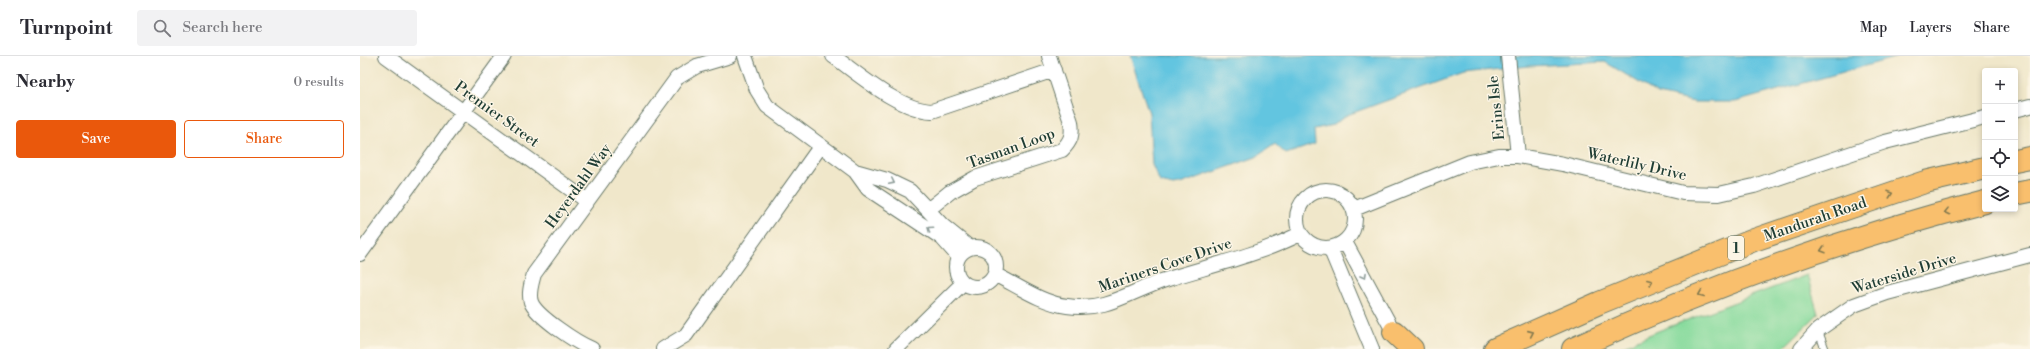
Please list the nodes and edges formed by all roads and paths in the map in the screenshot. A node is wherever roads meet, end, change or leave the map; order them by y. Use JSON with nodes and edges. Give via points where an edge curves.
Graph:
{"nodes":[{"id":1,"x":386,"y":56,"type":"edge"},
{"id":2,"x":504,"y":56,"type":"edge"},
{"id":3,"x":730,"y":56,"type":"edge"},
{"id":4,"x":745,"y":56,"type":"edge"},
{"id":5,"x":832,"y":56,"type":"edge"},
{"id":6,"x":1049,"y":56,"type":"edge"},
{"id":7,"x":1508,"y":61,"type":"edge"},
{"id":8,"x":1054,"y":70,"type":"junction"},
{"id":9,"x":2030,"y":106,"type":"edge"},
{"id":10,"x":2018,"y":109,"type":"edge"},
{"id":11,"x":464,"y":112,"type":"junction"},
{"id":12,"x":1982,"y":118,"type":"edge"},
{"id":13,"x":820,"y":147,"type":"junction"},
{"id":14,"x":1518,"y":156,"type":"junction"},
{"id":15,"x":2030,"y":158,"type":"edge"},
{"id":16,"x":2018,"y":160,"type":"edge"},
{"id":17,"x":1982,"y":169,"type":"edge"},
{"id":18,"x":855,"y":171,"type":"junction"},
{"id":19,"x":2030,"y":190,"type":"edge"},
{"id":20,"x":2018,"y":193,"type":"edge"},
{"id":21,"x":587,"y":201,"type":"junction"},
{"id":22,"x":1982,"y":203,"type":"edge"},
{"id":23,"x":929,"y":209,"type":"junction"},
{"id":24,"x":1354,"y":210,"type":"junction"},
{"id":25,"x":1300,"y":234,"type":"junction"},
{"id":26,"x":1345,"y":242,"type":"junction"},
{"id":27,"x":1330,"y":248,"type":"junction"},
{"id":28,"x":964,"y":251,"type":"junction"},
{"id":29,"x":360,"y":254,"type":"edge"},
{"id":30,"x":2030,"y":255,"type":"edge"},
{"id":31,"x":996,"y":275,"type":"junction"},
{"id":32,"x":963,"y":283,"type":"junction"},
{"id":33,"x":1818,"y":330,"type":"junction"},
{"id":34,"x":1398,"y":340,"type":"edge"},
{"id":35,"x":592,"y":349,"type":"edge"},
{"id":36,"x":663,"y":349,"type":"edge"},
{"id":37,"x":896,"y":349,"type":"edge"},
{"id":38,"x":1372,"y":349,"type":"edge"},
{"id":39,"x":1412,"y":349,"type":"edge"},
{"id":40,"x":1495,"y":349,"type":"edge"},
{"id":41,"x":1573,"y":349,"type":"edge"},
{"id":42,"x":1801,"y":349,"type":"edge"},
{"id":43,"x":1826,"y":349,"type":"edge"}],
"edges":[{"from":1,"to":11,"type":"street","name":"Premier Street"},
{"from":2,"to":11,"type":"street"},
{"from":3,"to":21,"type":"street","name":"Heyerdahl Way","via":[[697,66],[677,78]]},
{"from":4,"to":13,"type":"street","via":[[757,90],[767,106]]},
{"from":5,"to":8,"type":"street","via":[[903,104],[919,111],[932,111]]},
{"from":6,"to":8,"type":"street","name":"Tasman Loop"},
{"from":7,"to":14,"type":"street","name":"Erins Isle"},
{"from":8,"to":23,"type":"street","name":"Tasman Loop","via":[[1072,122],[1073,132],[1070,141],[1062,150],[975,178],[950,192]]},
{"from":9,"to":10,"type":"street"},
{"from":11,"to":21,"type":"street","name":"Premier Street"},
{"from":11,"to":29,"type":"street"},
{"from":12,"to":14,"type":"street","name":"Waterlily Drive","via":[[1886,142],[1754,186],[1719,194],[1683,194],[1564,164]]},
{"from":13,"to":18,"type":"street"},
{"from":13,"to":36,"type":"street","via":[[686,335]]},
{"from":14,"to":24,"type":"street","name":"Waterlily Drive","via":[[1499,156],[1470,162]]},
{"from":15,"to":16,"type":"highway"},
{"from":40,"to":17,"type":"highway","name":"Mandurah Road","number":"1","one_way":true,"via":[[1599,303],[1754,240],[1925,182]]},
{"from":18,"to":23,"type":"street","one_way":true,"via":[[887,180],[910,191]]},
{"from":28,"to":18,"type":"street","one_way":true,"via":[[868,189]]},
{"from":19,"to":20,"type":"highway"},
{"from":21,"to":35,"type":"street","name":"Heyerdahl Way","via":[[534,274],[530,301],[539,314]]},
{"from":22,"to":41,"type":"highway","number":"1","one_way":true,"via":[[1925,217],[1810,254],[1707,292]]},
{"from":23,"to":28,"type":"street"},
{"from":24,"to":25,"type":"street","via":[[1348,199],[1338,192],[1326,189],[1314,192],[1304,199],[1298,210],[1296,222]]},
{"from":24,"to":26,"type":"street","via":[[1355,223],[1351,235]]},
{"from":25,"to":27,"type":"street","via":[[1319,248]]},
{"from":25,"to":31,"type":"street","name":"Mariners Cove Drive","via":[[1274,247],[1155,284],[1114,302],[1093,307],[1066,306],[1039,298]]},
{"from":26,"to":27,"type":"street"},
{"from":26,"to":34,"type":"street","one_way":true},
{"from":27,"to":38,"type":"street"},
{"from":28,"to":31,"type":"street","via":[[982,247],[992,254],[996,263]]},
{"from":28,"to":32,"type":"street","via":[[955,266],[956,274]]},
{"from":30,"to":33,"type":"street","name":"Waterside Drive","via":[[1887,293],[1854,305]]},
{"from":31,"to":32,"type":"street","via":[[982,286],[973,287]]},
{"from":32,"to":37,"type":"street"},
{"from":33,"to":42,"type":"street","name":"Waterside Drive"},
{"from":33,"to":43,"type":"lane"},
{"from":34,"to":39,"type":"highway"}]}
